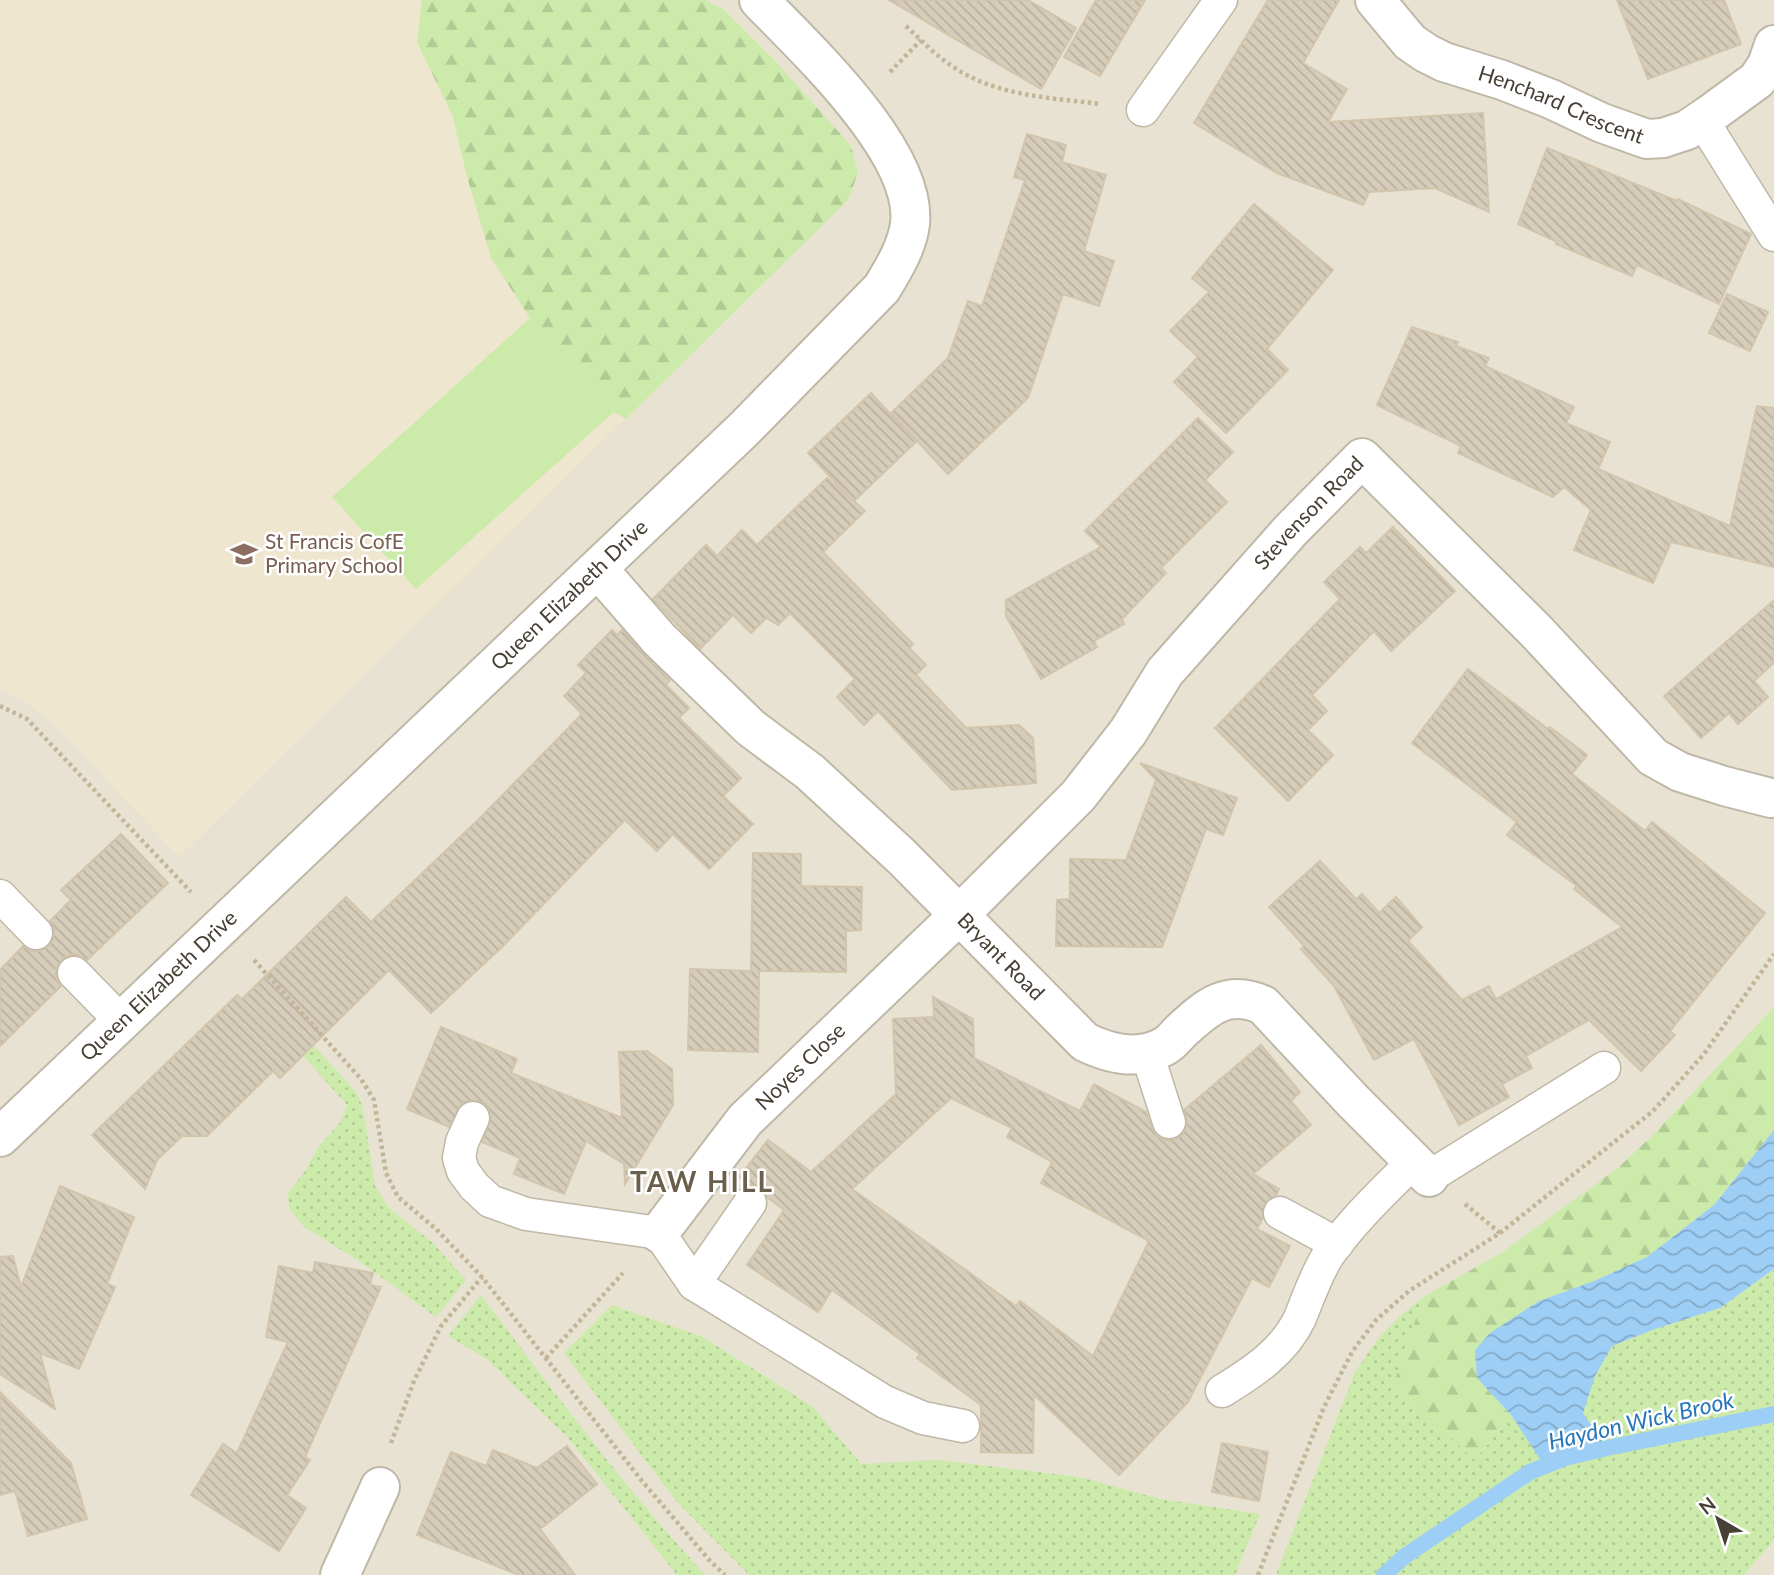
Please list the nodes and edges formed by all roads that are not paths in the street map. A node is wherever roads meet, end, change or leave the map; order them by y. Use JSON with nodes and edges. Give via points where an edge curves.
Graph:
{"nodes":[{"id":1,"x":759,"y":0,"type":"edge"},
{"id":2,"x":1221,"y":0,"type":"edge"},
{"id":3,"x":1376,"y":0,"type":"edge"},
{"id":4,"x":1774,"y":45,"type":"edge"},
{"id":5,"x":1143,"y":110,"type":"road end"},
{"id":6,"x":1702,"y":120,"type":"junction"},
{"id":7,"x":1774,"y":235,"type":"edge"},
{"id":8,"x":598,"y":569,"type":"junction"},
{"id":9,"x":1773,"y":796,"type":"edge"},
{"id":10,"x":0,"y":896,"type":"edge"},
{"id":11,"x":959,"y":915,"type":"junction"},
{"id":12,"x":36,"y":933,"type":"dead end"},
{"id":13,"x":74,"y":973,"type":"dead end"},
{"id":14,"x":121,"y":1021,"type":"junction"},
{"id":15,"x":1147,"y":1053,"type":"junction"},
{"id":16,"x":1604,"y":1068,"type":"dead end"},
{"id":17,"x":473,"y":1118,"type":"dead end"},
{"id":18,"x":1169,"y":1122,"type":"dead end"},
{"id":19,"x":0,"y":1137,"type":"edge"},
{"id":20,"x":1421,"y":1170,"type":"junction"},
{"id":21,"x":750,"y":1203,"type":"dead end"},
{"id":22,"x":1280,"y":1213,"type":"dead end"},
{"id":23,"x":659,"y":1233,"type":"junction"},
{"id":24,"x":1337,"y":1244,"type":"junction"},
{"id":25,"x":694,"y":1284,"type":"junction"},
{"id":26,"x":1222,"y":1391,"type":"dead end"},
{"id":27,"x":962,"y":1426,"type":"dead end"},
{"id":28,"x":380,"y":1487,"type":"road end"},
{"id":29,"x":340,"y":1575,"type":"edge"}],
"edges":[{"from":1,"to":8,"type":"street","name":"Queen Elizabeth Drive","via":[[878,134],[904,183],[909,225],[899,260],[882,288]]},
{"from":2,"to":5,"type":"lane"},
{"from":3,"to":6,"type":"street","name":"Henchard Crescent","via":[[1410,42],[1426,53],[1539,94],[1602,123],[1647,139],[1687,130]]},
{"from":4,"to":6,"type":"street","name":"Henchard Crescent","via":[[1757,80]]},
{"from":6,"to":7,"type":"lane"},
{"from":8,"to":11,"type":"street","name":"Bryant Road","via":[[659,639],[751,728],[810,772]]},
{"from":8,"to":14,"type":"street","name":"Queen Elizabeth Drive"},
{"from":9,"to":11,"type":"street","name":"Stevenson Road","via":[[1680,772],[1653,757],[1536,631],[1362,457],[1165,672],[1128,732],[1078,796]]},
{"from":10,"to":12,"type":"lane"},
{"from":11,"to":15,"type":"street","name":"Bryant Road","via":[[1085,1042],[1106,1052]]},
{"from":11,"to":23,"type":"street","name":"Noyes Close","via":[[745,1120]]},
{"from":13,"to":14,"type":"lane"},
{"from":14,"to":19,"type":"street","name":"Queen Elizabeth Drive"},
{"from":15,"to":18,"type":"lane"},
{"from":15,"to":20,"type":"street","name":"Bryant Road","via":[[1166,1046],[1208,1008],[1237,997],[1250,999],[1263,1005]]},
{"from":16,"to":20,"type":"lane"},
{"from":17,"to":23,"type":"lane","via":[[459,1158],[463,1171],[490,1201],[526,1214]]},
{"from":20,"to":24,"type":"lane","via":[[1361,1214]]},
{"from":21,"to":25,"type":"lane"},
{"from":22,"to":24,"type":"lane"},
{"from":23,"to":25,"type":"lane"},
{"from":24,"to":26,"type":"lane","via":[[1285,1341],[1261,1367]]},
{"from":25,"to":27,"type":"lane","via":[[885,1402],[923,1418]]},
{"from":28,"to":29,"type":"street"}]}
